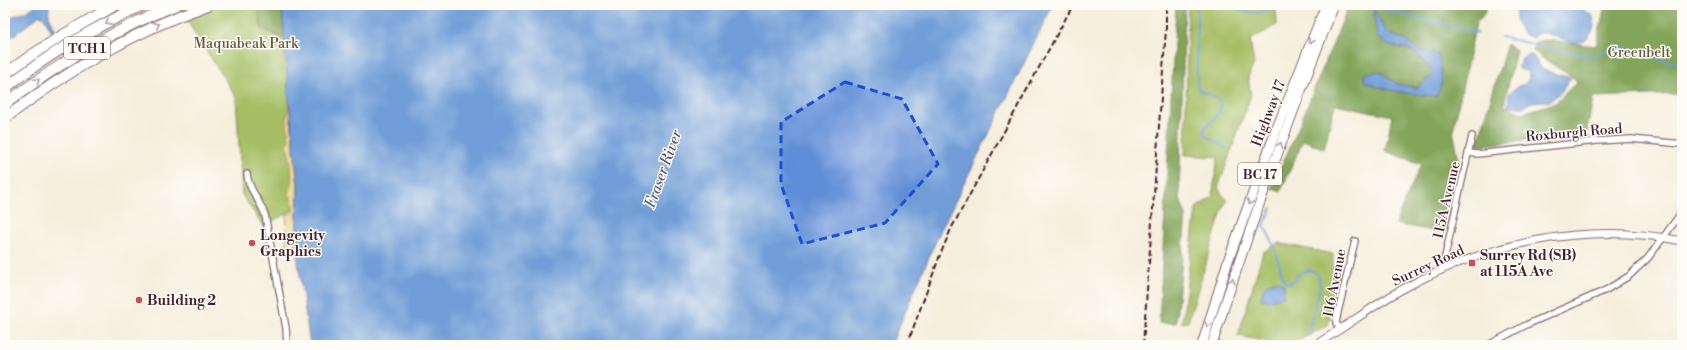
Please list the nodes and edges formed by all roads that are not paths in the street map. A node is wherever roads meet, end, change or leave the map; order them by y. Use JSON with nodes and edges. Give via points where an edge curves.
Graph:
{"nodes":[{"id":1,"x":116,"y":5,"type":"edge"},
{"id":2,"x":143,"y":5,"type":"edge"},
{"id":3,"x":176,"y":5,"type":"edge"},
{"id":4,"x":208,"y":5,"type":"edge"},
{"id":5,"x":1326,"y":5,"type":"edge"},
{"id":6,"x":1334,"y":5,"type":"edge"},
{"id":7,"x":5,"y":74,"type":"edge"},
{"id":8,"x":5,"y":88,"type":"edge"},
{"id":9,"x":5,"y":104,"type":"edge"},
{"id":10,"x":5,"y":118,"type":"edge"},
{"id":11,"x":1472,"y":136,"type":"dead end"},
{"id":12,"x":1682,"y":144,"type":"edge"},
{"id":13,"x":1469,"y":153,"type":"junction"},
{"id":14,"x":246,"y":174,"type":"dead end"},
{"id":15,"x":1682,"y":212,"type":"edge"},
{"id":16,"x":1664,"y":238,"type":"junction"},
{"id":17,"x":1355,"y":241,"type":"dead end"},
{"id":18,"x":1682,"y":241,"type":"edge"},
{"id":19,"x":1442,"y":270,"type":"junction"},
{"id":20,"x":1340,"y":329,"type":"junction"},
{"id":21,"x":287,"y":345,"type":"edge"},
{"id":22,"x":1202,"y":345,"type":"edge"},
{"id":23,"x":1212,"y":345,"type":"edge"},
{"id":24,"x":1315,"y":345,"type":"edge"},
{"id":25,"x":1488,"y":345,"type":"edge"}],
"edges":[{"from":1,"to":7,"type":"highway","via":[[79,25]]},
{"from":2,"to":8,"type":"highway","number":"TCH 1","one_way":true,"via":[[85,34]]},
{"from":9,"to":3,"type":"highway","number":"TCH 1","one_way":true,"via":[[91,46]]},
{"from":10,"to":4,"type":"highway","one_way":true,"via":[[54,82],[97,55],[164,22]]},
{"from":5,"to":22,"type":"highway","name":"Highway 17","number":"BC 17","one_way":true,"via":[[1228,261]]},
{"from":23,"to":6,"type":"highway","name":"Highway 17","number":"BC 17","one_way":true,"via":[[1282,138]]},
{"from":11,"to":13,"type":"street","name":"115A Avenue"},
{"from":12,"to":13,"type":"street","name":"Roxburgh Road","via":[[1631,139]]},
{"from":13,"to":19,"type":"street","name":"115A Avenue"},
{"from":14,"to":21,"type":"street","via":[[265,215]]},
{"from":15,"to":16,"type":"street"},
{"from":16,"to":18,"type":"street","name":"Surrey Road"},
{"from":16,"to":19,"type":"street","name":"Surrey Road","via":[[1600,233],[1557,237],[1493,251]]},
{"from":16,"to":25,"type":"street","via":[[1634,271],[1606,290]]},
{"from":17,"to":20,"type":"street","name":"116 Avenue","via":[[1336,323]]},
{"from":19,"to":20,"type":"street","name":"Surrey Road","via":[[1394,294]]},
{"from":20,"to":24,"type":"street","name":"Surrey Road"}]}
